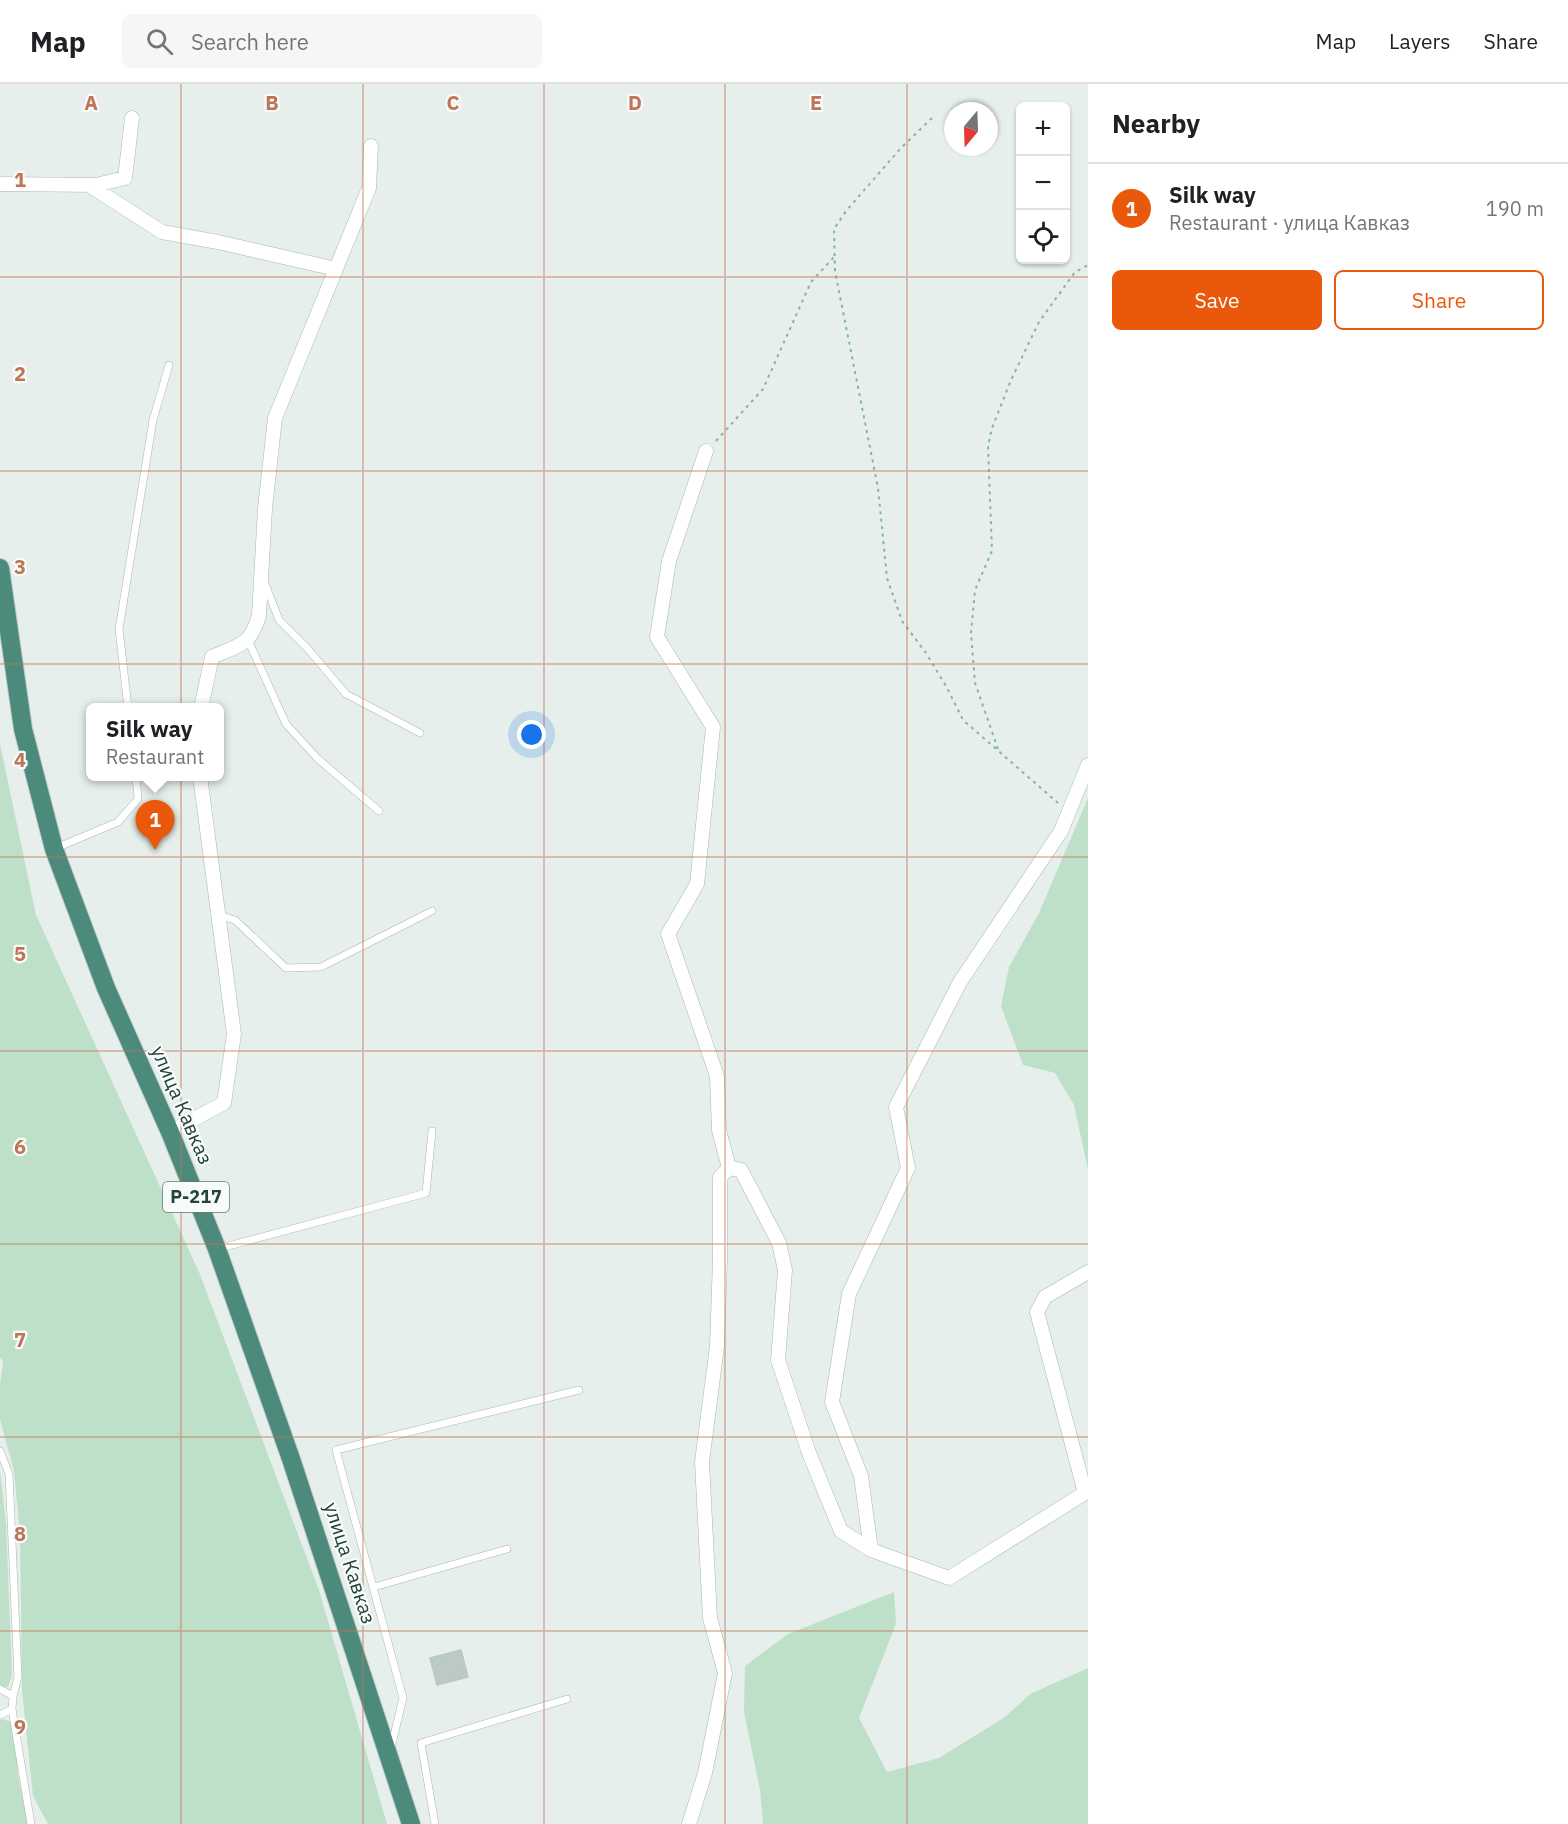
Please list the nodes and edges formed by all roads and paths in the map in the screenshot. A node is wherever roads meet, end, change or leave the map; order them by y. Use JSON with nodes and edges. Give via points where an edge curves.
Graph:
{"nodes":[{"id":1,"x":132,"y":118,"type":"dead end"},
{"id":2,"x":932,"y":118,"type":"dead end"},
{"id":3,"x":371,"y":146,"type":"dead end"},
{"id":4,"x":0,"y":184,"type":"edge"},
{"id":5,"x":89,"y":185,"type":"junction"},
{"id":6,"x":835,"y":256,"type":"junction"},
{"id":7,"x":1088,"y":265,"type":"edge"},
{"id":8,"x":336,"y":269,"type":"junction"},
{"id":9,"x":169,"y":365,"type":"dead end"},
{"id":10,"x":706,"y":451,"type":"joint"},
{"id":11,"x":0,"y":568,"type":"edge"},
{"id":12,"x":261,"y":574,"type":"junction"},
{"id":13,"x":249,"y":640,"type":"junction"},
{"id":14,"x":127,"y":703,"type":"edge"},
{"id":15,"x":202,"y":703,"type":"edge"},
{"id":16,"x":420,"y":733,"type":"dead end"},
{"id":17,"x":999,"y":752,"type":"junction"},
{"id":18,"x":1088,"y":765,"type":"edge"},
{"id":19,"x":136,"y":781,"type":"edge"},
{"id":20,"x":201,"y":781,"type":"edge"},
{"id":21,"x":379,"y":811,"type":"dead end"},
{"id":22,"x":1069,"y":812,"type":"junction"},
{"id":23,"x":54,"y":849,"type":"junction"},
{"id":24,"x":432,"y":911,"type":"dead end"},
{"id":25,"x":218,"y":915,"type":"junction"},
{"id":26,"x":432,"y":1131,"type":"dead end"},
{"id":27,"x":170,"y":1132,"type":"junction"},
{"id":28,"x":729,"y":1168,"type":"junction"},
{"id":29,"x":217,"y":1250,"type":"junction"},
{"id":30,"x":1088,"y":1272,"type":"edge"},
{"id":31,"x":579,"y":1390,"type":"dead end"},
{"id":32,"x":0,"y":1451,"type":"edge"},
{"id":33,"x":1086,"y":1492,"type":"edge"},
{"id":34,"x":507,"y":1549,"type":"dead end"},
{"id":35,"x":871,"y":1550,"type":"junction"},
{"id":36,"x":374,"y":1587,"type":"junction"},
{"id":37,"x":0,"y":1689,"type":"edge"},
{"id":38,"x":13,"y":1696,"type":"junction"},
{"id":39,"x":567,"y":1699,"type":"dead end"},
{"id":40,"x":12,"y":1709,"type":"junction"},
{"id":41,"x":0,"y":1715,"type":"edge"},
{"id":42,"x":389,"y":1753,"type":"junction"},
{"id":43,"x":32,"y":1824,"type":"edge"},
{"id":44,"x":411,"y":1824,"type":"edge"},
{"id":45,"x":435,"y":1824,"type":"edge"},
{"id":46,"x":689,"y":1824,"type":"edge"}],
"edges":[{"from":1,"to":5,"type":"street","via":[[125,178]]},
{"from":2,"to":6,"type":"path","via":[[840,220],[834,229]]},
{"from":3,"to":8,"type":"street","via":[[369,188]]},
{"from":4,"to":5,"type":"street"},
{"from":5,"to":8,"type":"street","via":[[162,232]]},
{"from":6,"to":10,"type":"path","via":[[811,282],[763,389]]},
{"from":6,"to":17,"type":"path","via":[[878,488],[887,578],[902,621],[931,661],[963,720]]},
{"from":7,"to":17,"type":"path","via":[[1075,272],[1039,322],[1011,380],[988,446],[992,551],[975,590],[971,633],[975,683]]},
{"from":8,"to":12,"type":"street","via":[[275,418]]},
{"from":9,"to":14,"type":"lane","via":[[153,420],[119,629]]},
{"from":10,"to":28,"type":"street","via":[[669,561],[657,637],[713,727],[697,884],[668,934],[717,1076],[719,1130]]},
{"from":11,"to":23,"type":"highway","name":"улица Кавказ","number":"Р-217","via":[[23,729]]},
{"from":12,"to":13,"type":"street","via":[[260,616]]},
{"from":12,"to":16,"type":"lane","via":[[279,620],[346,694]]},
{"from":13,"to":15,"type":"street","via":[[212,657]]},
{"from":13,"to":21,"type":"lane","via":[[286,724],[318,759]]},
{"from":17,"to":22,"type":"path"},
{"from":18,"to":22,"type":"street"},
{"from":19,"to":23,"type":"lane","via":[[138,799],[117,822]]},
{"from":20,"to":25,"type":"street"},
{"from":22,"to":35,"type":"street","via":[[1061,831],[960,982],[896,1107],[908,1168],[849,1294],[832,1401],[861,1476]]},
{"from":23,"to":27,"type":"highway","name":"улица Кавказ","number":"Р-217","via":[[105,988]]},
{"from":24,"to":25,"type":"lane","via":[[321,967],[286,968],[235,920]]},
{"from":25,"to":27,"type":"street","via":[[234,1034],[224,1103]]},
{"from":26,"to":29,"type":"lane","via":[[426,1193]]},
{"from":27,"to":29,"type":"highway","name":"улица Кавказ","number":"Р-217"},
{"from":28,"to":35,"type":"street","via":[[741,1170],[779,1243],[784,1270],[778,1360],[809,1453],[841,1531]]},
{"from":28,"to":46,"type":"street","via":[[720,1177],[717,1346],[702,1462],[710,1618],[725,1673],[705,1773]]},
{"from":29,"to":42,"type":"highway","name":"улица Кавказ","number":"Р-217"},
{"from":30,"to":33,"type":"street","via":[[1044,1297],[1037,1312]]},
{"from":31,"to":36,"type":"lane","via":[[336,1450]]},
{"from":32,"to":38,"type":"lane","via":[[9,1474],[18,1677]]},
{"from":33,"to":35,"type":"street","via":[[949,1578]]},
{"from":34,"to":36,"type":"lane"},
{"from":36,"to":42,"type":"lane","via":[[403,1698]]},
{"from":37,"to":38,"type":"lane"},
{"from":38,"to":40,"type":"lane"},
{"from":39,"to":45,"type":"lane","via":[[422,1743]]},
{"from":40,"to":41,"type":"lane"},
{"from":40,"to":43,"type":"lane"},
{"from":42,"to":44,"type":"highway","name":"улица Кавказ","number":"Р-217"}]}
